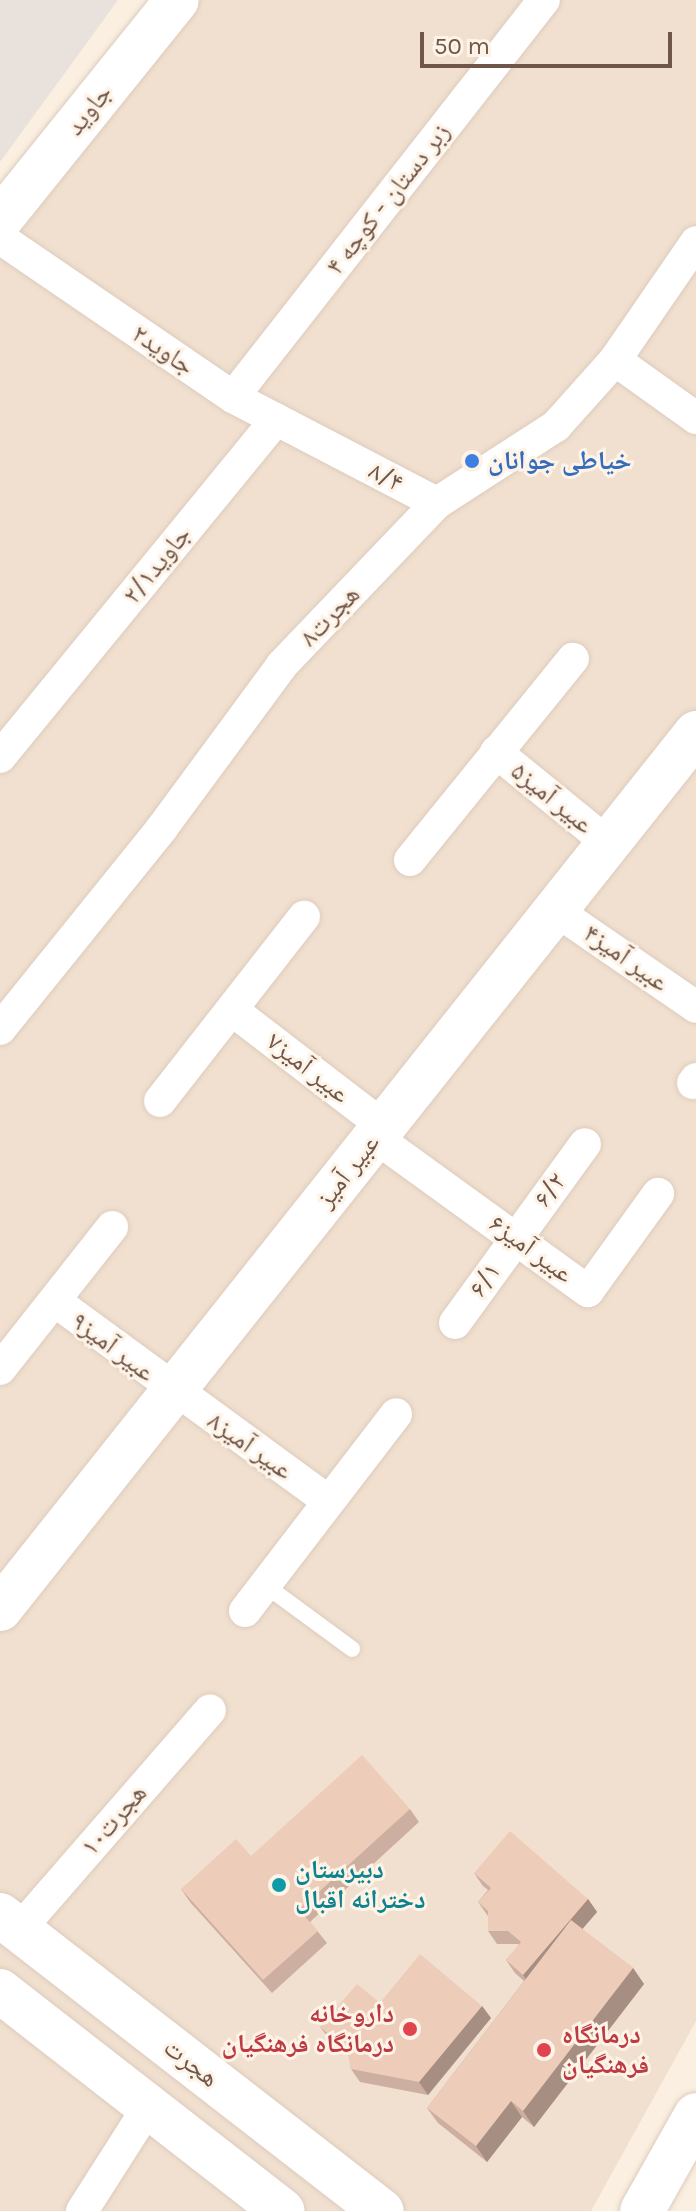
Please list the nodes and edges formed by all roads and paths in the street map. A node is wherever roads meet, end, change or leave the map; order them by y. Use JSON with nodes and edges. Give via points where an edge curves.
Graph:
{"nodes":[{"id":1,"x":177,"y":0,"type":"edge"},
{"id":2,"x":544,"y":0,"type":"edge"},
{"id":3,"x":0,"y":220,"type":"edge"},
{"id":4,"x":0,"y":238,"type":"edge"},
{"id":5,"x":696,"y":242,"type":"edge"},
{"id":6,"x":615,"y":360,"type":"junction"},
{"id":7,"x":233,"y":397,"type":"junction"},
{"id":8,"x":696,"y":418,"type":"edge"},
{"id":9,"x":276,"y":420,"type":"junction"},
{"id":10,"x":334,"y":450,"type":"joint"},
{"id":11,"x":437,"y":503,"type":"junction"},
{"id":12,"x":573,"y":659,"type":"dead end"},
{"id":13,"x":696,"y":733,"type":"edge"},
{"id":14,"x":496,"y":752,"type":"junction"},
{"id":15,"x":0,"y":757,"type":"edge"},
{"id":16,"x":608,"y":843,"type":"junction"},
{"id":17,"x":410,"y":860,"type":"dead end"},
{"id":18,"x":555,"y":910,"type":"junction"},
{"id":19,"x":304,"y":917,"type":"dead end"},
{"id":20,"x":696,"y":1007,"type":"edge"},
{"id":21,"x":232,"y":1010,"type":"junction"},
{"id":22,"x":0,"y":1029,"type":"edge"},
{"id":23,"x":160,"y":1101,"type":"dead end"},
{"id":24,"x":379,"y":1132,"type":"junction"},
{"id":25,"x":585,"y":1144,"type":"dead end"},
{"id":26,"x":658,"y":1194,"type":"dead end"},
{"id":27,"x":112,"y":1227,"type":"dead end"},
{"id":28,"x":516,"y":1236,"type":"junction"},
{"id":29,"x":55,"y":1301,"type":"junction"},
{"id":30,"x":455,"y":1323,"type":"dead end"},
{"id":31,"x":0,"y":1369,"type":"edge"},
{"id":32,"x":172,"y":1392,"type":"junction"},
{"id":33,"x":396,"y":1414,"type":"dead end"},
{"id":34,"x":328,"y":1501,"type":"junction"},
{"id":35,"x":265,"y":1585,"type":"junction"},
{"id":36,"x":0,"y":1609,"type":"edge"},
{"id":37,"x":245,"y":1611,"type":"dead end"},
{"id":38,"x":352,"y":1649,"type":"dead end"},
{"id":39,"x":210,"y":1710,"type":"dead end"},
{"id":40,"x":10,"y":1923,"type":"edge"},
{"id":41,"x":0,"y":1991,"type":"edge"},
{"id":42,"x":149,"y":2106,"type":"junction"},
{"id":43,"x":696,"y":2115,"type":"edge"},
{"id":44,"x":82,"y":2211,"type":"edge"},
{"id":45,"x":283,"y":2211,"type":"edge"},
{"id":46,"x":382,"y":2211,"type":"edge"},
{"id":47,"x":642,"y":2211,"type":"edge"}],
"edges":[{"from":1,"to":3,"type":"street","name":"جاوید"},
{"from":2,"to":7,"type":"street","name":"زبر دستان - کوچه ۴"},
{"from":4,"to":7,"type":"street","name":"۲جاوید"},
{"from":5,"to":6,"type":"street","name":"هجرت۸"},
{"from":6,"to":8,"type":"street"},
{"from":6,"to":11,"type":"street","name":"هجرت۸","via":[[556,426]]},
{"from":7,"to":9,"type":"street","name":"۲جاوید"},
{"from":9,"to":10,"type":"street","name":"۲جاوید"},
{"from":9,"to":15,"type":"street","name":"۲/۱جاوید"},
{"from":10,"to":11,"type":"street","name":"۸/۴"},
{"from":11,"to":22,"type":"street","name":"هجرت۸","via":[[282,665],[162,828]]},
{"from":12,"to":14,"type":"street"},
{"from":13,"to":16,"type":"street","name":"عبیر آمیز"},
{"from":14,"to":16,"type":"street","name":"۵عبیر آمیز"},
{"from":14,"to":17,"type":"street"},
{"from":16,"to":18,"type":"street","name":"عبیر آمیز"},
{"from":18,"to":20,"type":"street","name":"۴عبیر آمیز"},
{"from":18,"to":24,"type":"street","name":"عبیر آمیز"},
{"from":19,"to":21,"type":"street"},
{"from":21,"to":23,"type":"street"},
{"from":21,"to":24,"type":"street","name":"۷عبیر آمیز"},
{"from":24,"to":28,"type":"street","name":"۶عبیر آمیز"},
{"from":24,"to":32,"type":"street","name":"عبیر آمیز"},
{"from":25,"to":28,"type":"street","name":"۶/۲"},
{"from":26,"to":28,"type":"street","name":"۶عبیر آمیز","via":[[588,1291]]},
{"from":27,"to":29,"type":"street"},
{"from":28,"to":30,"type":"street","name":"۶/۱"},
{"from":29,"to":31,"type":"street"},
{"from":29,"to":32,"type":"street","name":"عبیر آمیز۹"},
{"from":32,"to":34,"type":"street","name":"۸عبیر آمیز"},
{"from":32,"to":36,"type":"street","name":"عبیر آمیز"},
{"from":33,"to":34,"type":"street"},
{"from":34,"to":35,"type":"street"},
{"from":35,"to":37,"type":"street"},
{"from":35,"to":38,"type":"lane"},
{"from":39,"to":40,"type":"street","name":"هجرت۱۰"},
{"from":40,"to":46,"type":"street","name":"هجرت"},
{"from":41,"to":42,"type":"street"},
{"from":42,"to":44,"type":"street"},
{"from":42,"to":45,"type":"street"},
{"from":43,"to":47,"type":"street"}]}
